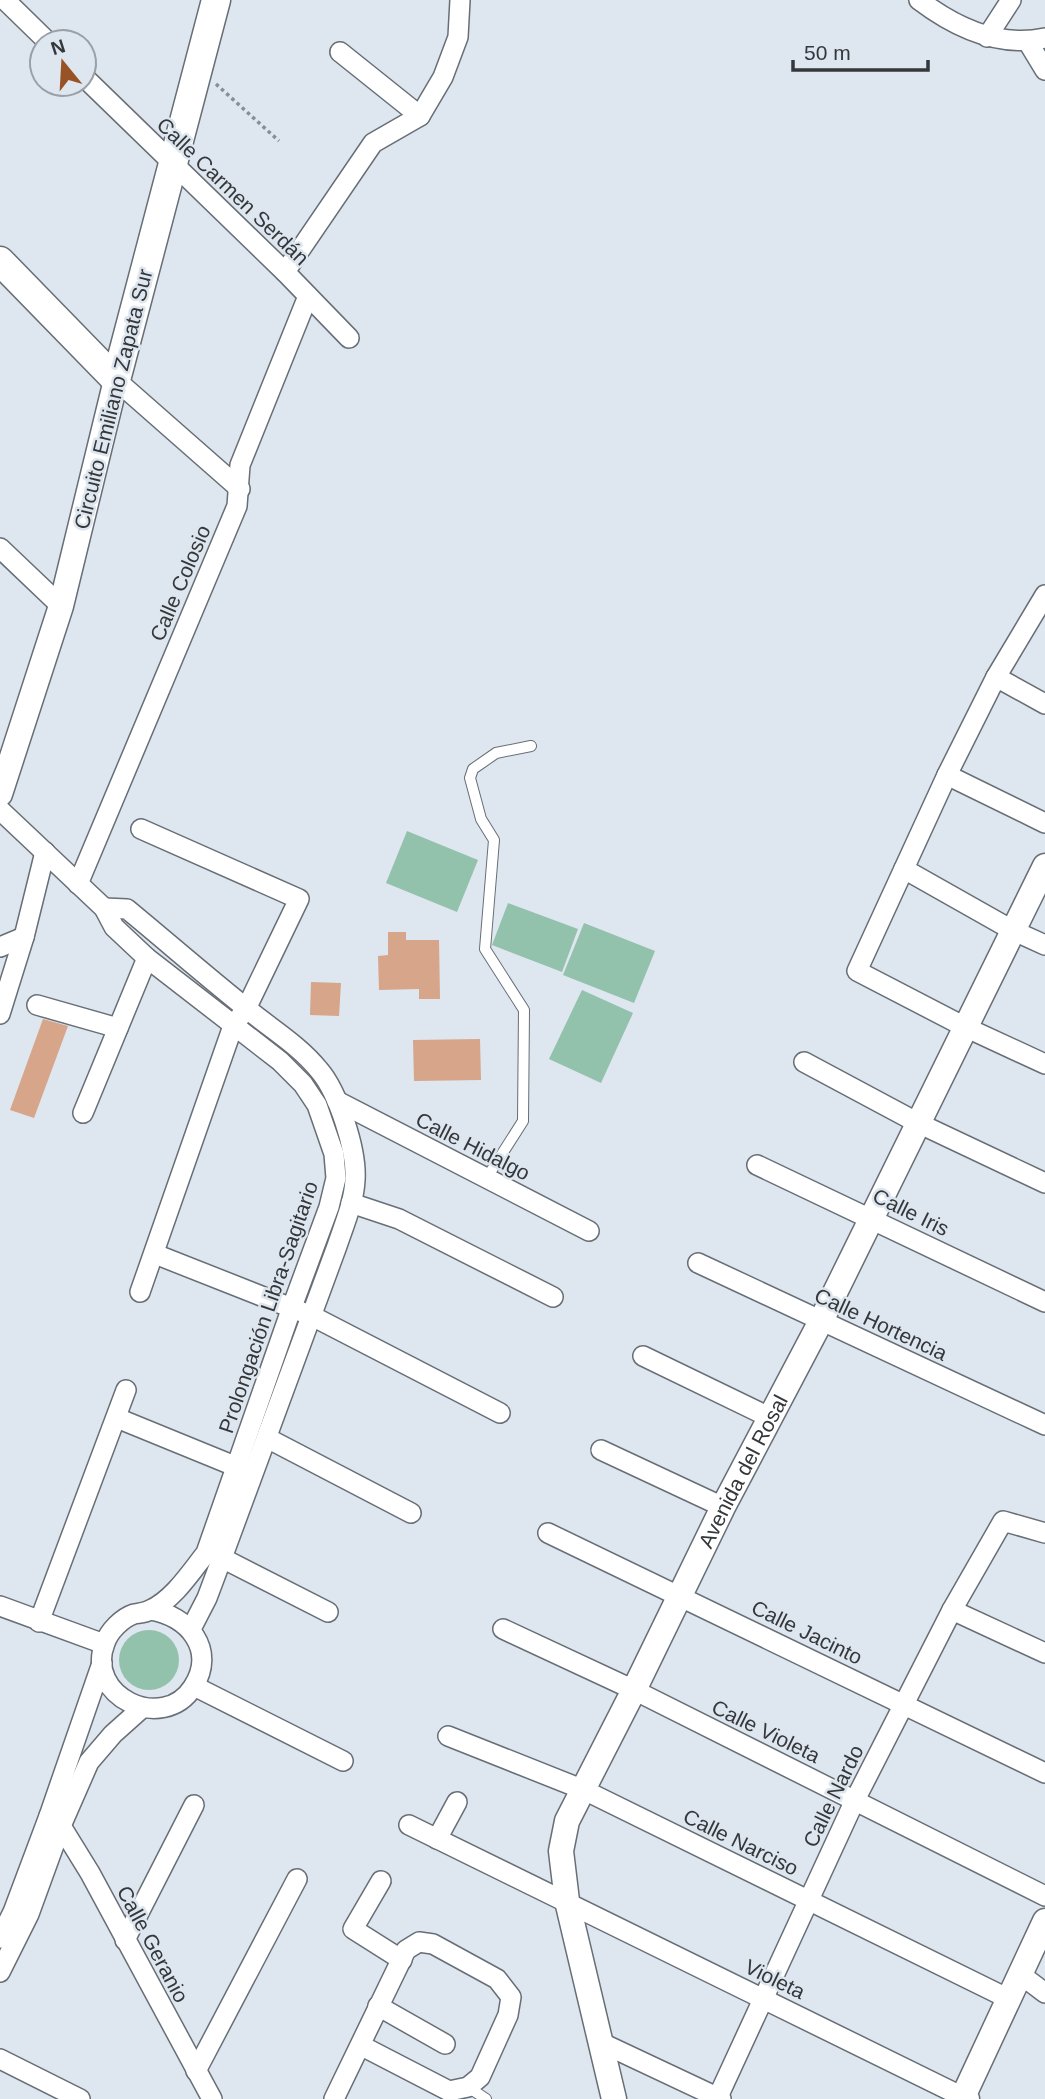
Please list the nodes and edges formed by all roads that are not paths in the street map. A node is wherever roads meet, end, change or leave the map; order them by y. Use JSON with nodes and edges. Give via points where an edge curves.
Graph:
{"nodes":[{"id":1,"x":5,"y":0,"type":"edge"},
{"id":2,"x":216,"y":0,"type":"edge"},
{"id":3,"x":460,"y":0,"type":"edge"},
{"id":4,"x":919,"y":0,"type":"edge"},
{"id":5,"x":1011,"y":0,"type":"edge"},
{"id":6,"x":34,"y":28,"type":"edge"},
{"id":7,"x":987,"y":37,"type":"junction"},
{"id":8,"x":1037,"y":40,"type":"edge"},
{"id":9,"x":340,"y":52,"type":"dead end"},
{"id":10,"x":1045,"y":70,"type":"edge"},
{"id":11,"x":98,"y":91,"type":"edge"},
{"id":12,"x":420,"y":116,"type":"junction"},
{"id":13,"x":174,"y":165,"type":"junction"},
{"id":14,"x":4,"y":271,"type":"edge"},
{"id":15,"x":285,"y":272,"type":"junction"},
{"id":16,"x":308,"y":296,"type":"junction"},
{"id":17,"x":349,"y":338,"type":"dead end"},
{"id":18,"x":116,"y":380,"type":"junction"},
{"id":19,"x":240,"y":489,"type":"junction"},
{"id":20,"x":0,"y":548,"type":"edge"},
{"id":21,"x":1045,"y":595,"type":"edge"},
{"id":22,"x":61,"y":606,"type":"junction"},
{"id":23,"x":996,"y":677,"type":"junction"},
{"id":24,"x":1045,"y":704,"type":"edge"},
{"id":25,"x":531,"y":746,"type":"dead end"},
{"id":26,"x":947,"y":775,"type":"junction"},
{"id":27,"x":0,"y":794,"type":"edge"},
{"id":28,"x":0,"y":810,"type":"edge"},
{"id":29,"x":1045,"y":823,"type":"edge"},
{"id":30,"x":141,"y":828,"type":"dead end"},
{"id":31,"x":45,"y":852,"type":"junction"},
{"id":32,"x":1045,"y":866,"type":"edge"},
{"id":33,"x":904,"y":869,"type":"junction"},
{"id":34,"x":78,"y":884,"type":"junction"},
{"id":35,"x":104,"y":908,"type":"junction"},
{"id":36,"x":1012,"y":930,"type":"junction"},
{"id":37,"x":24,"y":937,"type":"junction"},
{"id":38,"x":1045,"y":945,"type":"edge"},
{"id":39,"x":0,"y":947,"type":"edge"},
{"id":40,"x":147,"y":958,"type":"junction"},
{"id":41,"x":37,"y":1005,"type":"dead end"},
{"id":42,"x":246,"y":1009,"type":"junction"},
{"id":43,"x":0,"y":1014,"type":"edge"},
{"id":44,"x":233,"y":1026,"type":"junction"},
{"id":45,"x":965,"y":1027,"type":"junction"},
{"id":46,"x":118,"y":1028,"type":"junction"},
{"id":47,"x":804,"y":1062,"type":"dead end"},
{"id":48,"x":1045,"y":1064,"type":"edge"},
{"id":49,"x":337,"y":1101,"type":"junction"},
{"id":50,"x":83,"y":1113,"type":"dead end"},
{"id":51,"x":918,"y":1123,"type":"junction"},
{"id":52,"x":757,"y":1165,"type":"dead end"},
{"id":53,"x":486,"y":1179,"type":"junction"},
{"id":54,"x":1045,"y":1184,"type":"edge"},
{"id":55,"x":351,"y":1203,"type":"junction"},
{"id":56,"x":872,"y":1219,"type":"junction"},
{"id":57,"x":589,"y":1231,"type":"dead end"},
{"id":58,"x":155,"y":1254,"type":"junction"},
{"id":59,"x":698,"y":1263,"type":"dead end"},
{"id":60,"x":140,"y":1292,"type":"dead end"},
{"id":61,"x":553,"y":1297,"type":"dead end"},
{"id":62,"x":1045,"y":1302,"type":"edge"},
{"id":63,"x":292,"y":1307,"type":"junction"},
{"id":64,"x":312,"y":1316,"type":"junction"},
{"id":65,"x":821,"y":1321,"type":"junction"},
{"id":66,"x":643,"y":1356,"type":"dead end"},
{"id":67,"x":126,"y":1390,"type":"dead end"},
{"id":68,"x":500,"y":1413,"type":"dead end"},
{"id":69,"x":769,"y":1417,"type":"junction"},
{"id":70,"x":117,"y":1418,"type":"junction"},
{"id":71,"x":1045,"y":1425,"type":"edge"},
{"id":72,"x":267,"y":1438,"type":"junction"},
{"id":73,"x":601,"y":1450,"type":"dead end"},
{"id":74,"x":237,"y":1467,"type":"junction"},
{"id":75,"x":723,"y":1507,"type":"junction"},
{"id":76,"x":411,"y":1513,"type":"dead end"},
{"id":77,"x":548,"y":1532,"type":"dead end"},
{"id":78,"x":1045,"y":1533,"type":"edge"},
{"id":79,"x":214,"y":1556,"type":"junction"},
{"id":80,"x":681,"y":1596,"type":"junction"},
{"id":81,"x":150,"y":1610,"type":"junction"},
{"id":82,"x":952,"y":1610,"type":"junction"},
{"id":83,"x":2,"y":1612,"type":"edge"},
{"id":84,"x":328,"y":1612,"type":"dead end"},
{"id":85,"x":38,"y":1622,"type":"junction"},
{"id":86,"x":191,"y":1629,"type":"junction"},
{"id":87,"x":503,"y":1629,"type":"dead end"},
{"id":88,"x":1045,"y":1653,"type":"edge"},
{"id":89,"x":103,"y":1654,"type":"junction"},
{"id":90,"x":194,"y":1686,"type":"junction"},
{"id":91,"x":634,"y":1690,"type":"junction"},
{"id":92,"x":904,"y":1705,"type":"junction"},
{"id":93,"x":141,"y":1709,"type":"junction"},
{"id":94,"x":448,"y":1736,"type":"dead end"},
{"id":95,"x":343,"y":1761,"type":"dead end"},
{"id":96,"x":1045,"y":1773,"type":"edge"},
{"id":97,"x":584,"y":1790,"type":"junction"},
{"id":98,"x":855,"y":1800,"type":"junction"},
{"id":99,"x":457,"y":1802,"type":"dead end"},
{"id":100,"x":194,"y":1805,"type":"dead end"},
{"id":101,"x":55,"y":1821,"type":"junction"},
{"id":102,"x":409,"y":1825,"type":"dead end"},
{"id":103,"x":437,"y":1839,"type":"junction"},
{"id":104,"x":297,"y":1879,"type":"dead end"},
{"id":105,"x":381,"y":1881,"type":"dead end"},
{"id":106,"x":1045,"y":1896,"type":"edge"},
{"id":107,"x":808,"y":1900,"type":"junction"},
{"id":108,"x":566,"y":1901,"type":"junction"},
{"id":109,"x":1045,"y":1921,"type":"edge"},
{"id":110,"x":0,"y":1938,"type":"edge"},
{"id":111,"x":125,"y":1940,"type":"junction"},
{"id":112,"x":402,"y":1960,"type":"junction"},
{"id":113,"x":0,"y":1972,"type":"edge"},
{"id":114,"x":1020,"y":1974,"type":"junction"},
{"id":115,"x":1045,"y":1993,"type":"edge"},
{"id":116,"x":763,"y":1998,"type":"junction"},
{"id":117,"x":1009,"y":1999,"type":"junction"},
{"id":118,"x":378,"y":2006,"type":"junction"},
{"id":119,"x":602,"y":2043,"type":"junction"},
{"id":120,"x":445,"y":2044,"type":"dead end"},
{"id":121,"x":360,"y":2045,"type":"junction"},
{"id":122,"x":0,"y":2059,"type":"edge"},
{"id":123,"x":196,"y":2071,"type":"junction"},
{"id":124,"x":468,"y":2087,"type":"junction"},
{"id":125,"x":719,"y":2098,"type":"edge"},
{"id":126,"x":965,"y":2098,"type":"edge"},
{"id":127,"x":80,"y":2099,"type":"edge"},
{"id":128,"x":212,"y":2099,"type":"edge"},
{"id":129,"x":334,"y":2099,"type":"edge"},
{"id":130,"x":486,"y":2099,"type":"edge"},
{"id":131,"x":614,"y":2099,"type":"edge"}],
"edges":[{"from":1,"to":6,"type":"street"},
{"from":2,"to":13,"type":"main road","name":"Circuito Emiliano Zapata Sur"},
{"from":3,"to":12,"type":"street","via":[[458,37],[443,77]]},
{"from":4,"to":7,"type":"street","via":[[944,19]]},
{"from":5,"to":7,"type":"street"},
{"from":7,"to":8,"type":"street"},
{"from":8,"to":10,"type":"street"},
{"from":9,"to":12,"type":"street"},
{"from":11,"to":13,"type":"street","name":"Calle Carmen Serdán"},
{"from":12,"to":15,"type":"street","via":[[373,143]]},
{"from":13,"to":15,"type":"street","name":"Calle Carmen Serdán"},
{"from":13,"to":18,"type":"main road","name":"Circuito Emiliano Zapata Sur"},
{"from":14,"to":18,"type":"main road"},
{"from":15,"to":16,"type":"street","name":"Calle Carmen Serdán"},
{"from":16,"to":17,"type":"street","name":"Calle Carmen Serdán"},
{"from":16,"to":19,"type":"street","name":"Calle Colosio","via":[[240,465]]},
{"from":18,"to":19,"type":"street"},
{"from":18,"to":22,"type":"street","name":"Circuito Emiliano Zapata Sur"},
{"from":19,"to":34,"type":"street","name":"Calle Colosio","via":[[237,506]]},
{"from":20,"to":22,"type":"street"},
{"from":21,"to":23,"type":"street"},
{"from":22,"to":27,"type":"street","name":"Circuito Emiliano Zapata Sur"},
{"from":23,"to":24,"type":"street"},
{"from":23,"to":26,"type":"street"},
{"from":25,"to":53,"type":"lane","via":[[496,752],[473,769],[470,778],[481,819],[494,840],[485,949],[524,1010],[523,1121]]},
{"from":26,"to":29,"type":"street"},
{"from":26,"to":33,"type":"street"},
{"from":28,"to":31,"type":"street"},
{"from":30,"to":42,"type":"street","via":[[299,899]]},
{"from":31,"to":34,"type":"street"},
{"from":31,"to":37,"type":"street"},
{"from":32,"to":36,"type":"street","name":"Avenida del Rosal"},
{"from":33,"to":36,"type":"street"},
{"from":33,"to":45,"type":"street","via":[[857,971]]},
{"from":34,"to":35,"type":"street"},
{"from":35,"to":40,"type":"street","name":"Prolongación Libra-Sagitario","via":[[114,927]]},
{"from":35,"to":42,"type":"street","name":"Prolongación Libra-Sagitario","via":[[127,909]]},
{"from":36,"to":38,"type":"street"},
{"from":36,"to":45,"type":"street","name":"Avenida del Rosal"},
{"from":37,"to":39,"type":"street"},
{"from":37,"to":43,"type":"street"},
{"from":40,"to":44,"type":"street","name":"Prolongación Libra-Sagitario"},
{"from":40,"to":46,"type":"street"},
{"from":41,"to":46,"type":"street"},
{"from":42,"to":44,"type":"street"},
{"from":42,"to":49,"type":"street","name":"Prolongación Libra-Sagitario","via":[[320,1070]]},
{"from":44,"to":58,"type":"street"},
{"from":44,"to":63,"type":"street","name":"Prolongación Libra-Sagitario","via":[[303,1084],[317,1105],[334,1154],[336,1178],[329,1207]]},
{"from":45,"to":48,"type":"street"},
{"from":45,"to":51,"type":"street","name":"Avenida del Rosal"},
{"from":46,"to":50,"type":"street"},
{"from":47,"to":51,"type":"street"},
{"from":49,"to":53,"type":"street","name":"Calle Hidalgo"},
{"from":49,"to":55,"type":"street","name":"Prolongación Libra-Sagitario","via":[[356,1178]]},
{"from":51,"to":54,"type":"street"},
{"from":51,"to":56,"type":"street","name":"Avenida del Rosal"},
{"from":52,"to":56,"type":"street","name":"Calle Iris"},
{"from":53,"to":57,"type":"street","name":"Calle Hidalgo"},
{"from":55,"to":61,"type":"street","via":[[399,1219]]},
{"from":55,"to":64,"type":"street","name":"Prolongación Libra-Sagitario"},
{"from":56,"to":62,"type":"street","name":"Calle Iris"},
{"from":56,"to":65,"type":"street","name":"Avenida del Rosal"},
{"from":58,"to":60,"type":"street"},
{"from":58,"to":63,"type":"street"},
{"from":59,"to":65,"type":"street","name":"Calle Hortencia"},
{"from":63,"to":64,"type":"street"},
{"from":63,"to":74,"type":"street","name":"Prolongación Libra-Sagitario"},
{"from":64,"to":68,"type":"street"},
{"from":64,"to":72,"type":"street","name":"Prolongación Libra-Sagitario"},
{"from":65,"to":69,"type":"street","name":"Avenida del Rosal"},
{"from":65,"to":71,"type":"street","name":"Calle Hortencia"},
{"from":66,"to":69,"type":"street"},
{"from":67,"to":70,"type":"street"},
{"from":69,"to":75,"type":"street","name":"Avenida del Rosal"},
{"from":70,"to":74,"type":"street"},
{"from":70,"to":85,"type":"street"},
{"from":72,"to":76,"type":"street"},
{"from":72,"to":79,"type":"street","name":"Prolongación Libra-Sagitario"},
{"from":73,"to":75,"type":"street"},
{"from":74,"to":79,"type":"street","name":"Prolongación Libra-Sagitario"},
{"from":75,"to":80,"type":"street","name":"Avenida del Rosal"},
{"from":77,"to":80,"type":"street","name":"Calle Jacinto"},
{"from":78,"to":82,"type":"street","name":"Calle Nardo","via":[[1003,1521]]},
{"from":79,"to":81,"type":"street","name":"Prolongación Libra-Sagitario"},
{"from":79,"to":84,"type":"street"},
{"from":79,"to":86,"type":"street","name":"Prolongación Libra-Sagitario","via":[[207,1598]]},
{"from":80,"to":91,"type":"street","name":"Avenida del Rosal"},
{"from":80,"to":92,"type":"street","name":"Calle Jacinto"},
{"from":81,"to":86,"type":"street","via":[[166,1612]]},
{"from":81,"to":89,"type":"street","via":[[131,1615],[114,1627]]},
{"from":82,"to":88,"type":"street"},
{"from":82,"to":92,"type":"street","name":"Calle Nardo"},
{"from":83,"to":85,"type":"street"},
{"from":85,"to":89,"type":"street"},
{"from":86,"to":90,"type":"street","via":[[201,1657]]},
{"from":87,"to":91,"type":"street","name":"Calle Violeta"},
{"from":89,"to":93,"type":"street","via":[[107,1682],[121,1700]]},
{"from":89,"to":101,"type":"street"},
{"from":90,"to":93,"type":"street","via":[[171,1706]]},
{"from":90,"to":95,"type":"street"},
{"from":91,"to":97,"type":"street","name":"Avenida del Rosal"},
{"from":91,"to":98,"type":"street","name":"Calle Violeta"},
{"from":92,"to":96,"type":"street","name":"Calle Jacinto"},
{"from":92,"to":98,"type":"street","name":"Calle Nardo"},
{"from":93,"to":101,"type":"street","via":[[89,1762]]},
{"from":94,"to":97,"type":"street","name":"Calle Narciso"},
{"from":97,"to":107,"type":"street","name":"Calle Narciso"},
{"from":97,"to":108,"type":"street","name":"Avenida del Rosal","via":[[567,1821],[561,1852]]},
{"from":98,"to":106,"type":"street","name":"Calle Violeta"},
{"from":98,"to":107,"type":"street","name":"Calle Nardo"},
{"from":99,"to":103,"type":"street"},
{"from":100,"to":111,"type":"street"},
{"from":101,"to":110,"type":"street"},
{"from":101,"to":111,"type":"street","name":"Calle Geranio"},
{"from":101,"to":113,"type":"street","via":[[29,1914]]},
{"from":102,"to":103,"type":"street","name":"Violeta"},
{"from":103,"to":108,"type":"street","name":"Violeta"},
{"from":104,"to":123,"type":"street"},
{"from":105,"to":112,"type":"street","via":[[353,1929]]},
{"from":107,"to":116,"type":"street","name":"Calle Nardo"},
{"from":107,"to":117,"type":"street","name":"Calle Narciso"},
{"from":108,"to":116,"type":"street","name":"Violeta"},
{"from":108,"to":119,"type":"street","name":"Avenida del Rosal"},
{"from":109,"to":114,"type":"street"},
{"from":111,"to":123,"type":"street","name":"Calle Geranio"},
{"from":112,"to":118,"type":"street"},
{"from":112,"to":124,"type":"street","via":[[406,1950],[419,1942],[433,1944],[497,1979],[511,1997],[508,2015],[480,2077]]},
{"from":114,"to":115,"type":"street"},
{"from":114,"to":117,"type":"street"},
{"from":116,"to":125,"type":"street","name":"Calle Nardo"},
{"from":116,"to":126,"type":"street","name":"Violeta"},
{"from":117,"to":126,"type":"street"},
{"from":118,"to":120,"type":"street"},
{"from":118,"to":121,"type":"street"},
{"from":119,"to":125,"type":"street"},
{"from":119,"to":131,"type":"street","name":"Avenida del Rosal"},
{"from":121,"to":124,"type":"street","via":[[449,2091]]},
{"from":121,"to":129,"type":"street"},
{"from":122,"to":127,"type":"street"},
{"from":123,"to":128,"type":"street","name":"Calle Geranio"},
{"from":124,"to":130,"type":"lane"}]}
